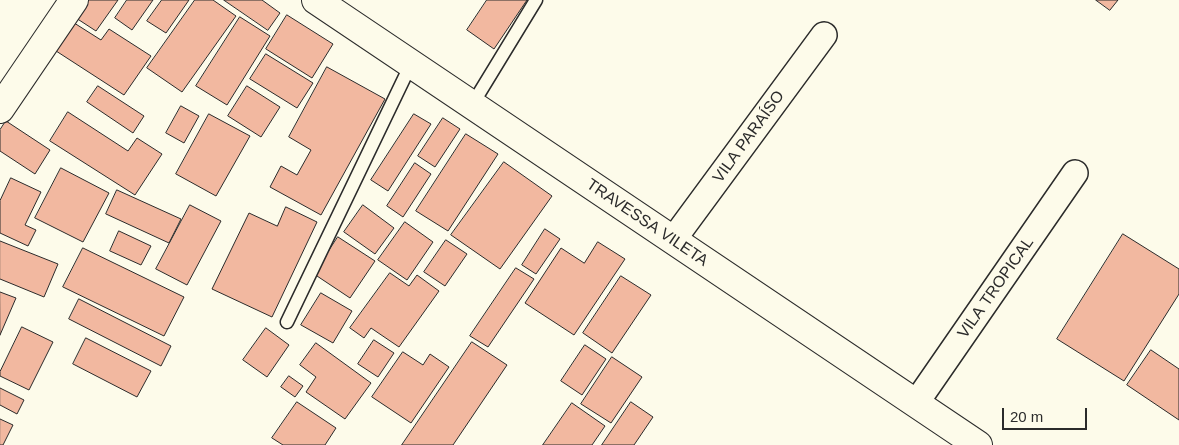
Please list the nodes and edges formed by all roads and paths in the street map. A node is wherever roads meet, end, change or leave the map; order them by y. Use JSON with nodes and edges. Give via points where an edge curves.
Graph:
{"nodes":[{"id":1,"x":74,"y":0,"type":"edge"},
{"id":2,"x":316,"y":0,"type":"edge"},
{"id":3,"x":536,"y":0,"type":"edge"},
{"id":4,"x":824,"y":35,"type":"dead end"},
{"id":5,"x":411,"y":64,"type":"junction"},
{"id":6,"x":472,"y":105,"type":"junction"},
{"id":7,"x":0,"y":109,"type":"edge"},
{"id":8,"x":1075,"y":173,"type":"dead end"},
{"id":9,"x":673,"y":240,"type":"junction"},
{"id":10,"x":287,"y":322,"type":"dead end"},
{"id":11,"x":916,"y":403,"type":"junction"},
{"id":12,"x":978,"y":445,"type":"edge"}],
"edges":[{"from":1,"to":7,"type":"street"},
{"from":2,"to":5,"type":"street","name":"TRAVESSA VILETA"},
{"from":3,"to":6,"type":"lane"},
{"from":4,"to":9,"type":"street","name":"VILA PARAÍSO"},
{"from":5,"to":6,"type":"street","name":"TRAVESSA VILETA"},
{"from":5,"to":10,"type":"lane"},
{"from":6,"to":9,"type":"street","name":"TRAVESSA VILETA"},
{"from":8,"to":11,"type":"street","name":"VILA TROPICAL"},
{"from":9,"to":11,"type":"street","name":"TRAVESSA VILETA"},
{"from":11,"to":12,"type":"street","name":"TRAVESSA VILETA"}]}
